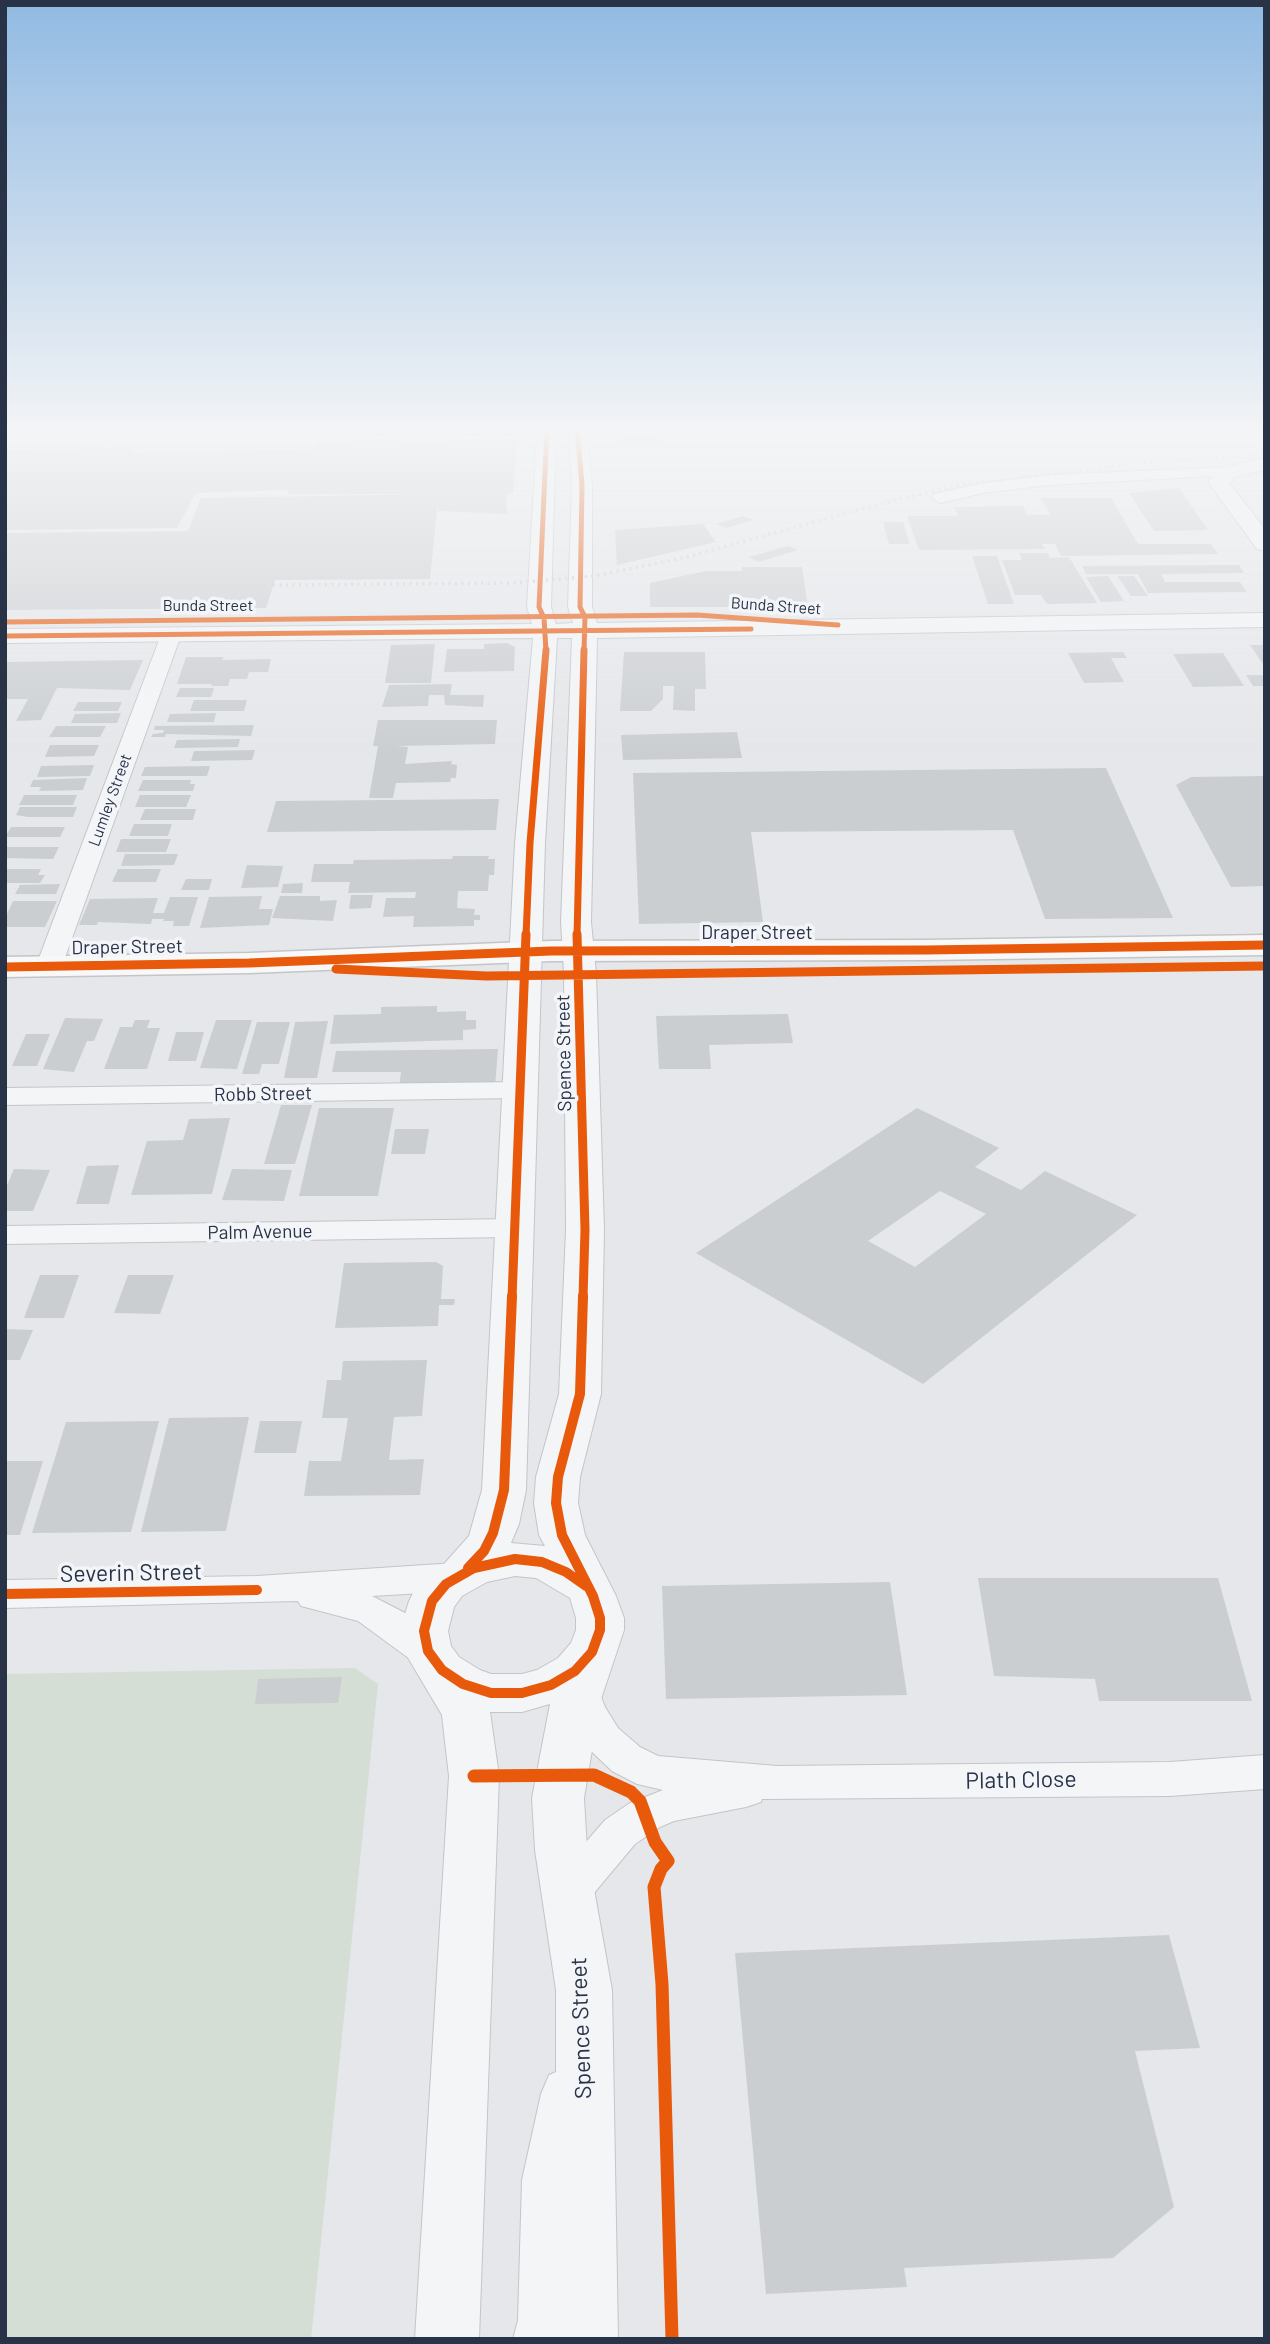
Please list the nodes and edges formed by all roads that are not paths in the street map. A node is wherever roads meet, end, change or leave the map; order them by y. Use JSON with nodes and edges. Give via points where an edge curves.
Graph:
{"nodes":[{"id":1,"x":545,"y":536,"type":"edge"},
{"id":2,"x":581,"y":536,"type":"edge"},
{"id":3,"x":1265,"y":620,"type":"edge"},
{"id":4,"x":5,"y":622,"type":"edge"},
{"id":5,"x":545,"y":624,"type":"junction"},
{"id":6,"x":584,"y":624,"type":"junction"},
{"id":7,"x":171,"y":635,"type":"junction"},
{"id":8,"x":5,"y":636,"type":"edge"},
{"id":9,"x":1265,"y":945,"type":"edge"},
{"id":10,"x":579,"y":962,"type":"junction"},
{"id":11,"x":525,"y":963,"type":"junction"},
{"id":12,"x":1265,"y":965,"type":"edge"},
{"id":13,"x":49,"y":966,"type":"junction"},
{"id":14,"x":5,"y":967,"type":"edge"},
{"id":15,"x":521,"y":1090,"type":"junction"},
{"id":16,"x":5,"y":1097,"type":"edge"},
{"id":17,"x":514,"y":1228,"type":"junction"},
{"id":18,"x":5,"y":1235,"type":"edge"},
{"id":19,"x":459,"y":1575,"type":"junction"},
{"id":20,"x":586,"y":1587,"type":"junction"},
{"id":21,"x":257,"y":1590,"type":"junction"},
{"id":22,"x":5,"y":1594,"type":"edge"},
{"id":23,"x":431,"y":1656,"type":"junction"},
{"id":24,"x":589,"y":1664,"type":"junction"},
{"id":25,"x":1265,"y":1772,"type":"edge"},
{"id":26,"x":777,"y":1783,"type":"junction"},
{"id":27,"x":569,"y":1892,"type":"junction"},
{"id":28,"x":584,"y":2017,"type":"junction"},
{"id":29,"x":450,"y":2329,"type":"edge"},
{"id":30,"x":545,"y":2339,"type":"edge"},
{"id":31,"x":586,"y":2339,"type":"edge"}],
"edges":[{"from":1,"to":5,"type":"street","name":"Spence Street","via":[[539,607]]},
{"from":2,"to":6,"type":"street","name":"Spence Street"},
{"from":3,"to":6,"type":"street","name":"Bunda Street","via":[[761,629]]},
{"from":4,"to":5,"type":"street","name":"Bunda Street"},
{"from":5,"to":6,"type":"street","name":"Bunda Street"},
{"from":5,"to":7,"type":"street","name":"Bunda Street"},
{"from":5,"to":11,"type":"street","name":"Spence Street"},
{"from":6,"to":10,"type":"street","name":"Spence Street","via":[[576,922]]},
{"from":7,"to":8,"type":"street","name":"Bunda Street"},
{"from":7,"to":13,"type":"street","name":"Lumley Street"},
{"from":9,"to":10,"type":"main road","name":"Draper Street","via":[[915,950]]},
{"from":10,"to":11,"type":"main road","name":"Draper Street"},
{"from":10,"to":12,"type":"main road","name":"Draper Street"},
{"from":10,"to":20,"type":"street","name":"Spence Street","via":[[585,1230],[582,1381],[556,1503],[562,1535]]},
{"from":11,"to":13,"type":"main road","name":"Draper Street","via":[[486,976],[248,963]]},
{"from":11,"to":15,"type":"street","name":"Spence Street"},
{"from":13,"to":14,"type":"main road","name":"Draper Street"},
{"from":15,"to":16,"type":"street","name":"Robb Street"},
{"from":15,"to":17,"type":"street","name":"Spence Street"},
{"from":17,"to":18,"type":"street","name":"Palm Avenue"},
{"from":17,"to":19,"type":"street","name":"Spence Street","via":[[504,1490],[489,1542]]},
{"from":19,"to":20,"type":"street","name":"Spence Street","via":[[487,1563],[529,1560],[555,1566]]},
{"from":19,"to":21,"type":"street","name":"Severin Street"},
{"from":19,"to":23,"type":"street","name":"Spence Street","via":[[438,1592],[428,1611],[424,1631]]},
{"from":20,"to":24,"type":"street","name":"Spence Street","via":[[600,1618]]},
{"from":21,"to":22,"type":"street","name":"Severin Street"},
{"from":21,"to":23,"type":"street","name":"Severin Street","via":[[355,1605],[391,1623]]},
{"from":23,"to":24,"type":"street","via":[[442,1670],[464,1684],[492,1692],[522,1693],[564,1679],[585,1662]]},
{"from":23,"to":29,"type":"street","via":[[467,1715],[474,1776]]},
{"from":24,"to":26,"type":"street","name":"Plath Close","via":[[586,1711],[604,1739],[626,1759],[652,1772]]},
{"from":24,"to":27,"type":"street","name":"Spence Street","via":[[569,1730],[558,1798]]},
{"from":25,"to":26,"type":"street","name":"Plath Close","via":[[1170,1779]]},
{"from":26,"to":27,"type":"street","name":"Plath Close","via":[[669,1805],[645,1815],[620,1832]]},
{"from":27,"to":28,"type":"street","name":"Spence Street"},
{"from":28,"to":30,"type":"street","via":[[552,2179],[550,2320]]},
{"from":28,"to":31,"type":"street","name":"Spence Street"}]}
